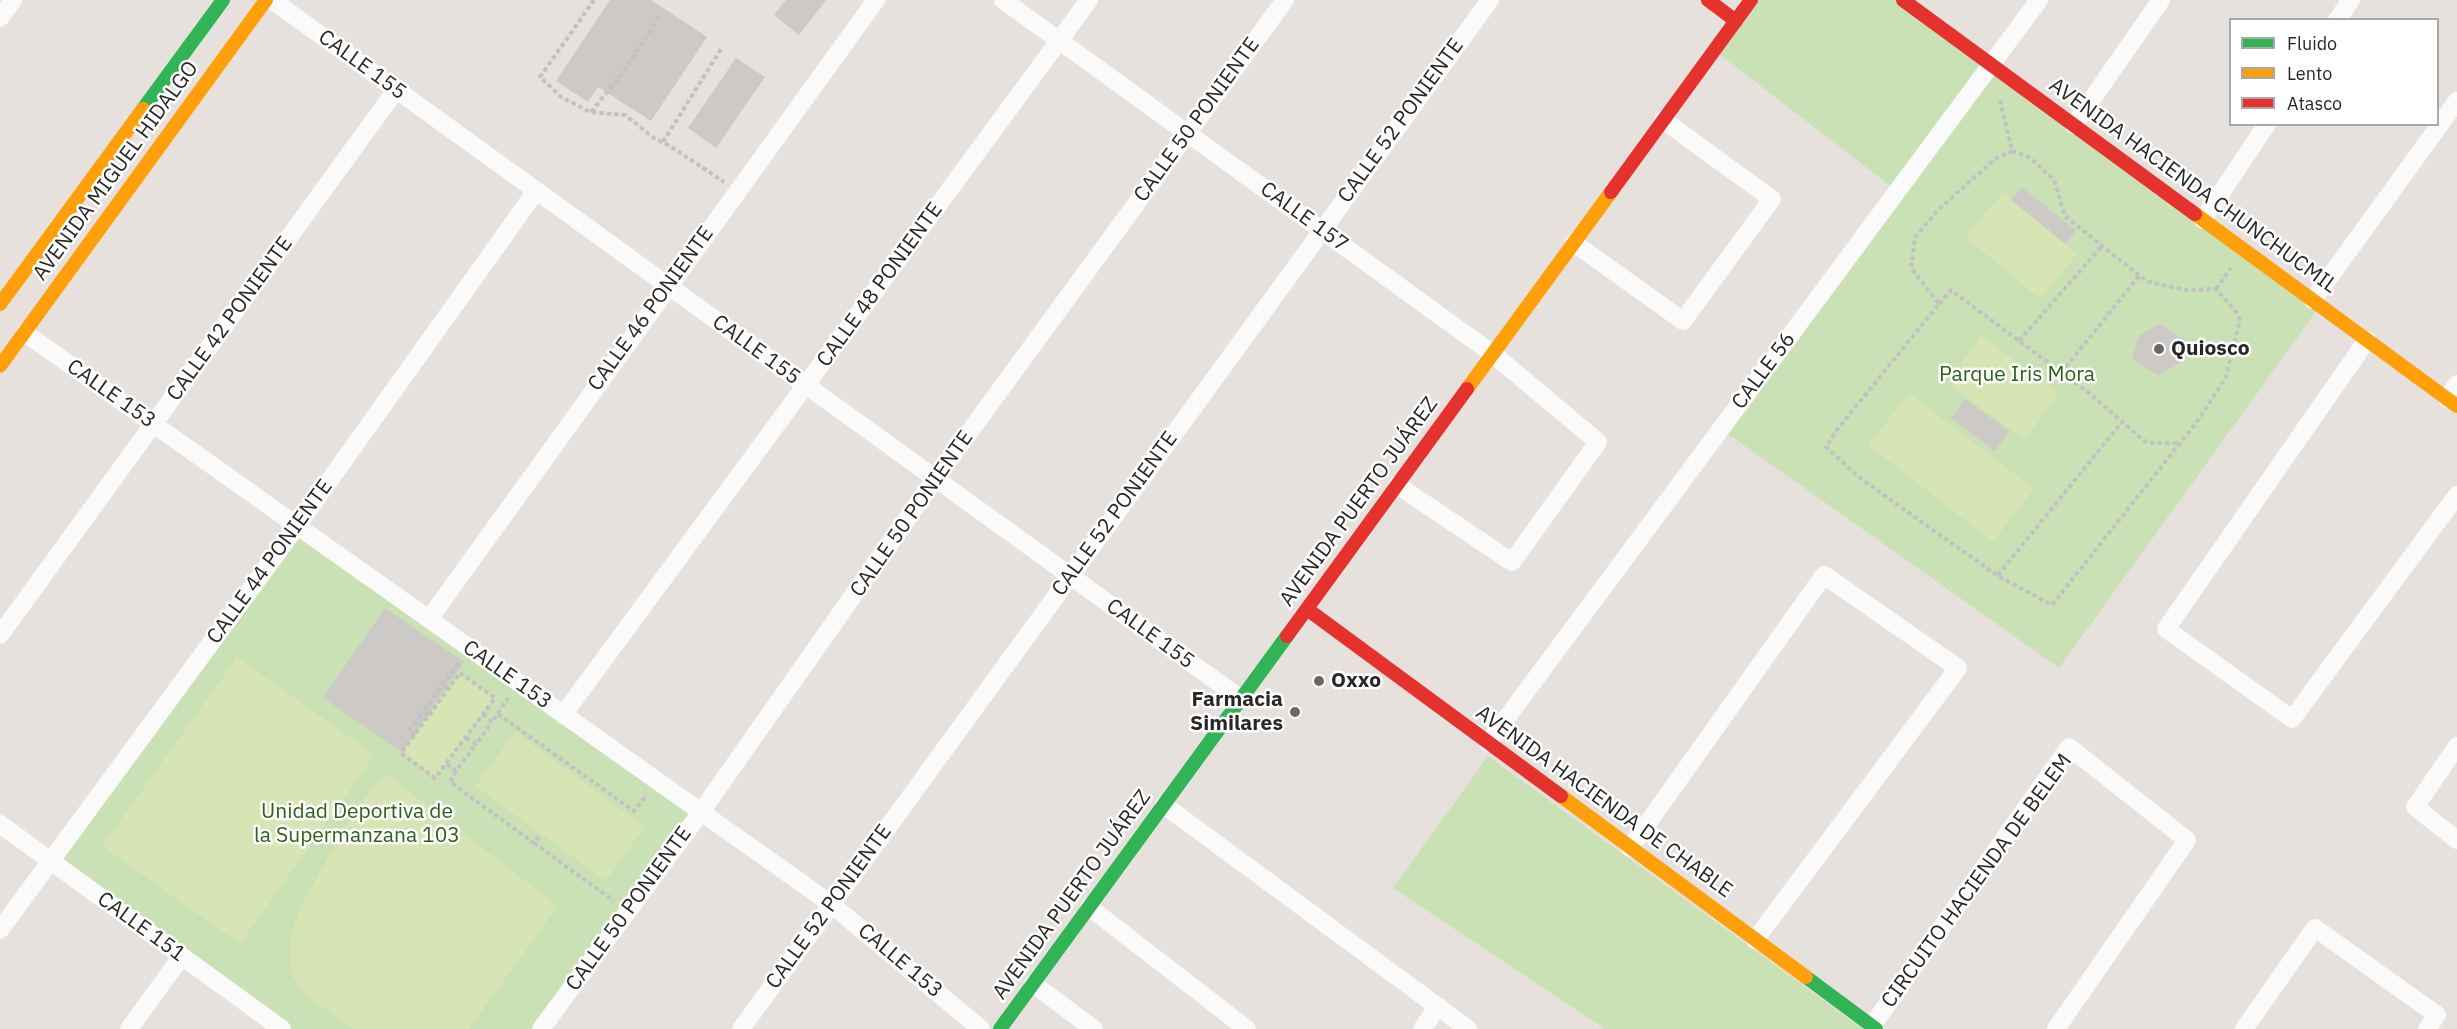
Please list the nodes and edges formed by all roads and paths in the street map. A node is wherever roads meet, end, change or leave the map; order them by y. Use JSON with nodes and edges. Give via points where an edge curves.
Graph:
{"nodes":[{"id":1,"x":13,"y":0,"type":"edge"},
{"id":2,"x":223,"y":0,"type":"edge"},
{"id":3,"x":266,"y":0,"type":"edge"},
{"id":4,"x":272,"y":0,"type":"edge"},
{"id":5,"x":594,"y":0,"type":"edge"},
{"id":6,"x":876,"y":0,"type":"edge"},
{"id":7,"x":1003,"y":0,"type":"edge"},
{"id":8,"x":1089,"y":0,"type":"edge"},
{"id":9,"x":1285,"y":0,"type":"edge"},
{"id":10,"x":1490,"y":0,"type":"edge"},
{"id":11,"x":1708,"y":0,"type":"edge"},
{"id":12,"x":1751,"y":0,"type":"edge"},
{"id":13,"x":1903,"y":0,"type":"edge"},
{"id":14,"x":2039,"y":0,"type":"edge"},
{"id":15,"x":2161,"y":0,"type":"edge"},
{"id":16,"x":2351,"y":0,"type":"edge"},
{"id":17,"x":659,"y":17,"type":"dead end"},
{"id":18,"x":0,"y":18,"type":"edge"},
{"id":19,"x":2338,"y":18,"type":"edge"},
{"id":20,"x":1736,"y":21,"type":"junction"},
{"id":21,"x":1059,"y":41,"type":"junction"},
{"id":22,"x":721,"y":50,"type":"dead end"},
{"id":23,"x":1991,"y":64,"type":"junction"},
{"id":24,"x":396,"y":90,"type":"junction"},
{"id":25,"x":1999,"y":97,"type":"dead end"},
{"id":26,"x":2457,"y":100,"type":"edge"},
{"id":27,"x":590,"y":112,"type":"junction"},
{"id":28,"x":1663,"y":120,"type":"junction"},
{"id":29,"x":2074,"y":125,"type":"junction"},
{"id":30,"x":2439,"y":125,"type":"edge"},
{"id":31,"x":2266,"y":126,"type":"edge"},
{"id":32,"x":2438,"y":126,"type":"edge"},
{"id":33,"x":1188,"y":133,"type":"junction"},
{"id":34,"x":663,"y":142,"type":"junction"},
{"id":35,"x":2012,"y":151,"type":"junction"},
{"id":36,"x":737,"y":190,"type":"junction"},
{"id":37,"x":537,"y":191,"type":"junction"},
{"id":38,"x":2203,"y":220,"type":"junction"},
{"id":39,"x":1322,"y":230,"type":"junction"},
{"id":40,"x":1574,"y":243,"type":"junction"},
{"id":41,"x":2100,"y":247,"type":"junction"},
{"id":42,"x":2139,"y":276,"type":"junction"},
{"id":43,"x":668,"y":286,"type":"junction"},
{"id":44,"x":2313,"y":300,"type":"junction"},
{"id":45,"x":0,"y":303,"type":"edge"},
{"id":46,"x":1939,"y":304,"type":"junction"},
{"id":47,"x":25,"y":333,"type":"junction"},
{"id":48,"x":2367,"y":340,"type":"junction"},
{"id":49,"x":2019,"y":341,"type":"junction"},
{"id":50,"x":1493,"y":354,"type":"junction"},
{"id":51,"x":0,"y":366,"type":"edge"},
{"id":52,"x":2061,"y":373,"type":"junction"},
{"id":53,"x":807,"y":386,"type":"junction"},
{"id":54,"x":2454,"y":396,"type":"edge"},
{"id":55,"x":2122,"y":422,"type":"junction"},
{"id":56,"x":154,"y":424,"type":"junction"},
{"id":57,"x":2180,"y":443,"type":"junction"},
{"id":58,"x":935,"y":479,"type":"junction"},
{"id":59,"x":1397,"y":485,"type":"junction"},
{"id":60,"x":2457,"y":495,"type":"edge"},
{"id":61,"x":297,"y":526,"type":"junction"},
{"id":62,"x":1069,"y":576,"type":"junction"},
{"id":63,"x":1998,"y":576,"type":"junction"},
{"id":64,"x":1307,"y":609,"type":"junction"},
{"id":65,"x":429,"y":619,"type":"junction"},
{"id":66,"x":0,"y":635,"type":"edge"},
{"id":67,"x":468,"y":668,"type":"dead end"},
{"id":68,"x":442,"y":685,"type":"junction"},
{"id":69,"x":448,"y":689,"type":"junction"},
{"id":70,"x":501,"y":693,"type":"dead end"},
{"id":71,"x":1241,"y":699,"type":"junction"},
{"id":72,"x":424,"y":711,"type":"junction"},
{"id":73,"x":483,"y":714,"type":"junction"},
{"id":74,"x":498,"y":714,"type":"junction"},
{"id":75,"x":429,"y":715,"type":"junction"},
{"id":76,"x":563,"y":715,"type":"junction"},
{"id":77,"x":492,"y":722,"type":"junction"},
{"id":78,"x":415,"y":735,"type":"junction"},
{"id":79,"x":466,"y":738,"type":"junction"},
{"id":80,"x":1488,"y":743,"type":"junction"},
{"id":81,"x":476,"y":744,"type":"junction"},
{"id":82,"x":2457,"y":746,"type":"edge"},
{"id":83,"x":447,"y":764,"type":"junction"},
{"id":84,"x":456,"y":771,"type":"junction"},
{"id":85,"x":1164,"y":805,"type":"junction"},
{"id":86,"x":634,"y":811,"type":"dead end"},
{"id":87,"x":701,"y":812,"type":"junction"},
{"id":88,"x":0,"y":824,"type":"edge"},
{"id":89,"x":541,"y":834,"type":"dead end"},
{"id":90,"x":2457,"y":840,"type":"edge"},
{"id":91,"x":534,"y":843,"type":"junction"},
{"id":92,"x":1630,"y":848,"type":"junction"},
{"id":93,"x":51,"y":860,"type":"junction"},
{"id":94,"x":831,"y":904,"type":"junction"},
{"id":95,"x":1089,"y":907,"type":"junction"},
{"id":96,"x":628,"y":911,"type":"junction"},
{"id":97,"x":0,"y":930,"type":"edge"},
{"id":98,"x":1755,"y":940,"type":"junction"},
{"id":99,"x":181,"y":957,"type":"junction"},
{"id":100,"x":1033,"y":984,"type":"junction"},
{"id":101,"x":1438,"y":1006,"type":"junction"},
{"id":102,"x":1874,"y":1028,"type":"edge"},
{"id":103,"x":129,"y":1029,"type":"edge"},
{"id":104,"x":282,"y":1029,"type":"edge"},
{"id":105,"x":541,"y":1029,"type":"edge"},
{"id":106,"x":741,"y":1029,"type":"edge"},
{"id":107,"x":981,"y":1029,"type":"edge"},
{"id":108,"x":1000,"y":1029,"type":"edge"},
{"id":109,"x":1094,"y":1029,"type":"edge"},
{"id":110,"x":1247,"y":1029,"type":"edge"},
{"id":111,"x":1422,"y":1029,"type":"edge"},
{"id":112,"x":1468,"y":1029,"type":"edge"},
{"id":113,"x":2056,"y":1029,"type":"edge"},
{"id":114,"x":2244,"y":1029,"type":"edge"},
{"id":115,"x":2427,"y":1029,"type":"edge"}],
"edges":[{"from":1,"to":18,"type":"street"},
{"from":2,"to":45,"type":"street","name":"AVENIDA MIGUEL HIDALGO"},
{"from":3,"to":47,"type":"street","name":"AVENIDA MIGUEL HIDALGO"},
{"from":4,"to":24,"type":"street","name":"CALLE 155"},
{"from":5,"to":27,"type":"path","via":[[540,77],[561,97]]},
{"from":6,"to":36,"type":"street","name":"CALLE 46 PONIENTE"},
{"from":7,"to":21,"type":"street","name":"CALLE 157"},
{"from":8,"to":21,"type":"street","name":"CALLE 48 PONIENTE"},
{"from":9,"to":33,"type":"street","name":"CALLE 50 PONIENTE"},
{"from":10,"to":39,"type":"street","name":"CALLE 52 PONIENTE"},
{"from":11,"to":20,"type":"street"},
{"from":12,"to":20,"type":"street","name":"AVENIDA PUERTO JUÁREZ"},
{"from":13,"to":23,"type":"street","name":"AVENIDA HACIENDA CHUNCHUCMIL"},
{"from":14,"to":23,"type":"street","name":"CALLE 56"},
{"from":15,"to":29,"type":"street"},
{"from":16,"to":19,"type":"street"},
{"from":17,"to":27,"type":"path","via":[[621,75]]},
{"from":20,"to":28,"type":"street","name":"AVENIDA PUERTO JUÁREZ"},
{"from":21,"to":33,"type":"street","name":"CALLE 157"},
{"from":21,"to":53,"type":"street","name":"CALLE 48 PONIENTE"},
{"from":22,"to":34,"type":"path"},
{"from":23,"to":29,"type":"street","name":"AVENIDA HACIENDA CHUNCHUCMIL"},
{"from":23,"to":80,"type":"street","name":"CALLE 56"},
{"from":24,"to":37,"type":"street","name":"CALLE 155"},
{"from":24,"to":56,"type":"street","name":"CALLE 42 PONIENTE"},
{"from":25,"to":35,"type":"path"},
{"from":26,"to":30,"type":"street"},
{"from":27,"to":34,"type":"path","via":[[626,116]]},
{"from":28,"to":40,"type":"street","name":"AVENIDA PUERTO JUÁREZ"},
{"from":28,"to":40,"type":"street","via":[[1772,200],[1683,321]]},
{"from":29,"to":38,"type":"street","name":"AVENIDA HACIENDA CHUNCHUCMIL"},
{"from":31,"to":38,"type":"street"},
{"from":32,"to":44,"type":"street"},
{"from":33,"to":39,"type":"street","name":"CALLE 157"},
{"from":33,"to":58,"type":"street","name":"CALLE 50 PONIENTE"},
{"from":34,"to":36,"type":"path"},
{"from":35,"to":41,"type":"path","via":[[2029,157],[2054,180],[2065,216]]},
{"from":35,"to":46,"type":"path","via":[[1995,159],[1914,237],[1911,268]]},
{"from":36,"to":43,"type":"street","name":"CALLE 46 PONIENTE"},
{"from":37,"to":43,"type":"street","name":"CALLE 155"},
{"from":37,"to":61,"type":"street","name":"CALLE 44 PONIENTE"},
{"from":38,"to":44,"type":"street","name":"AVENIDA HACIENDA CHUNCHUCMIL"},
{"from":39,"to":50,"type":"street","name":"CALLE 157"},
{"from":39,"to":62,"type":"street","name":"CALLE 52 PONIENTE"},
{"from":40,"to":50,"type":"street","name":"AVENIDA PUERTO JUÁREZ"},
{"from":41,"to":42,"type":"path"},
{"from":41,"to":49,"type":"path"},
{"from":42,"to":52,"type":"path"},
{"from":42,"to":57,"type":"path","via":[[2184,290],[2216,289],[2240,320],[2226,377]]},
{"from":43,"to":53,"type":"street","name":"CALLE 155"},
{"from":43,"to":65,"type":"street","name":"CALLE 46 PONIENTE"},
{"from":44,"to":48,"type":"street","name":"AVENIDA HACIENDA CHUNCHUCMIL"},
{"from":46,"to":49,"type":"path","via":[[1951,290]]},
{"from":46,"to":63,"type":"path","via":[[1826,447],[1860,478]]},
{"from":47,"to":51,"type":"street","name":"AVENIDA MIGUEL HIDALGO"},
{"from":47,"to":56,"type":"street","name":"CALLE 153"},
{"from":48,"to":54,"type":"street","name":"AVENIDA HACIENDA CHUNCHUCMIL"},
{"from":48,"to":60,"type":"street","via":[[2166,629],[2292,719]]},
{"from":49,"to":52,"type":"path"},
{"from":50,"to":59,"type":"street","name":"AVENIDA PUERTO JUÁREZ"},
{"from":50,"to":59,"type":"street","name":"CALLE 157","via":[[1598,442],[1512,562]]},
{"from":52,"to":55,"type":"path"},
{"from":53,"to":58,"type":"street","name":"CALLE 155"},
{"from":53,"to":76,"type":"street","name":"CALLE 48 PONIENTE"},
{"from":55,"to":57,"type":"path","via":[[2147,443]]},
{"from":55,"to":63,"type":"path"},
{"from":56,"to":61,"type":"street","name":"CALLE 153"},
{"from":56,"to":66,"type":"street","name":"CALLE 42 PONIENTE"},
{"from":57,"to":63,"type":"path","via":[[2052,605]]},
{"from":58,"to":62,"type":"street","name":"CALLE 155"},
{"from":58,"to":87,"type":"street","name":"CALLE 50 PONIENTE"},
{"from":59,"to":64,"type":"street","name":"AVENIDA PUERTO JUÁREZ"},
{"from":61,"to":65,"type":"street","name":"CALLE 153"},
{"from":61,"to":93,"type":"street","name":"CALLE 44 PONIENTE"},
{"from":62,"to":71,"type":"street","name":"CALLE 155"},
{"from":62,"to":94,"type":"street","name":"CALLE 52 PONIENTE"},
{"from":64,"to":71,"type":"street","name":"AVENIDA PUERTO JUÁREZ"},
{"from":64,"to":80,"type":"street","name":"AVENIDA HACIENDA DE CHABLE"},
{"from":65,"to":76,"type":"street","name":"CALLE 153"},
{"from":67,"to":68,"type":"path","via":[[460,662]]},
{"from":68,"to":69,"type":"path"},
{"from":68,"to":72,"type":"path"},
{"from":69,"to":73,"type":"path","via":[[460,673],[495,698]]},
{"from":69,"to":75,"type":"path"},
{"from":70,"to":74,"type":"path","via":[[509,699]]},
{"from":71,"to":85,"type":"street","name":"AVENIDA PUERTO JUÁREZ"},
{"from":72,"to":75,"type":"path"},
{"from":72,"to":78,"type":"path","via":[[409,731]]},
{"from":73,"to":77,"type":"path"},
{"from":73,"to":79,"type":"path"},
{"from":74,"to":77,"type":"path"},
{"from":74,"to":86,"type":"path"},
{"from":75,"to":78,"type":"path"},
{"from":76,"to":87,"type":"street","name":"CALLE 153"},
{"from":77,"to":81,"type":"path"},
{"from":78,"to":83,"type":"path","via":[[401,753],[435,778]]},
{"from":79,"to":81,"type":"path"},
{"from":79,"to":83,"type":"path"},
{"from":80,"to":92,"type":"street","name":"AVENIDA HACIENDA DE CHABLE"},
{"from":81,"to":84,"type":"path"},
{"from":82,"to":90,"type":"street","via":[[2415,807]]},
{"from":83,"to":84,"type":"path"},
{"from":84,"to":91,"type":"path","via":[[450,782]]},
{"from":85,"to":95,"type":"street","name":"AVENIDA PUERTO JUÁREZ"},
{"from":85,"to":101,"type":"street"},
{"from":87,"to":94,"type":"street","name":"CALLE 153"},
{"from":87,"to":96,"type":"street","name":"CALLE 50 PONIENTE"},
{"from":88,"to":93,"type":"street","name":"CALLE 151"},
{"from":89,"to":91,"type":"path"},
{"from":91,"to":96,"type":"path"},
{"from":92,"to":98,"type":"street","name":"AVENIDA HACIENDA DE CHABLE"},
{"from":92,"to":98,"type":"street","via":[[1824,575],[1958,668]]},
{"from":93,"to":97,"type":"street","name":"CALLE 44 PONIENTE"},
{"from":93,"to":99,"type":"street","name":"CALLE 151"},
{"from":94,"to":106,"type":"street","name":"CALLE 52 PONIENTE"},
{"from":94,"to":107,"type":"street","name":"CALLE 153"},
{"from":95,"to":100,"type":"street","name":"AVENIDA PUERTO JUÁREZ"},
{"from":95,"to":110,"type":"street"},
{"from":96,"to":105,"type":"street","name":"CALLE 50 PONIENTE"},
{"from":98,"to":102,"type":"street","name":"AVENIDA HACIENDA DE CHABLE"},
{"from":99,"to":103,"type":"street"},
{"from":99,"to":104,"type":"street","name":"CALLE 151"},
{"from":100,"to":108,"type":"street","name":"AVENIDA PUERTO JUÁREZ"},
{"from":100,"to":109,"type":"street"},
{"from":101,"to":111,"type":"street"},
{"from":101,"to":112,"type":"street"},
{"from":102,"to":113,"type":"street","name":"CIRCUITO HACIENDA DE BELEM","via":[[2068,747],[2187,840]]},
{"from":114,"to":115,"type":"street","via":[[2315,928],[2437,1015]]}]}
